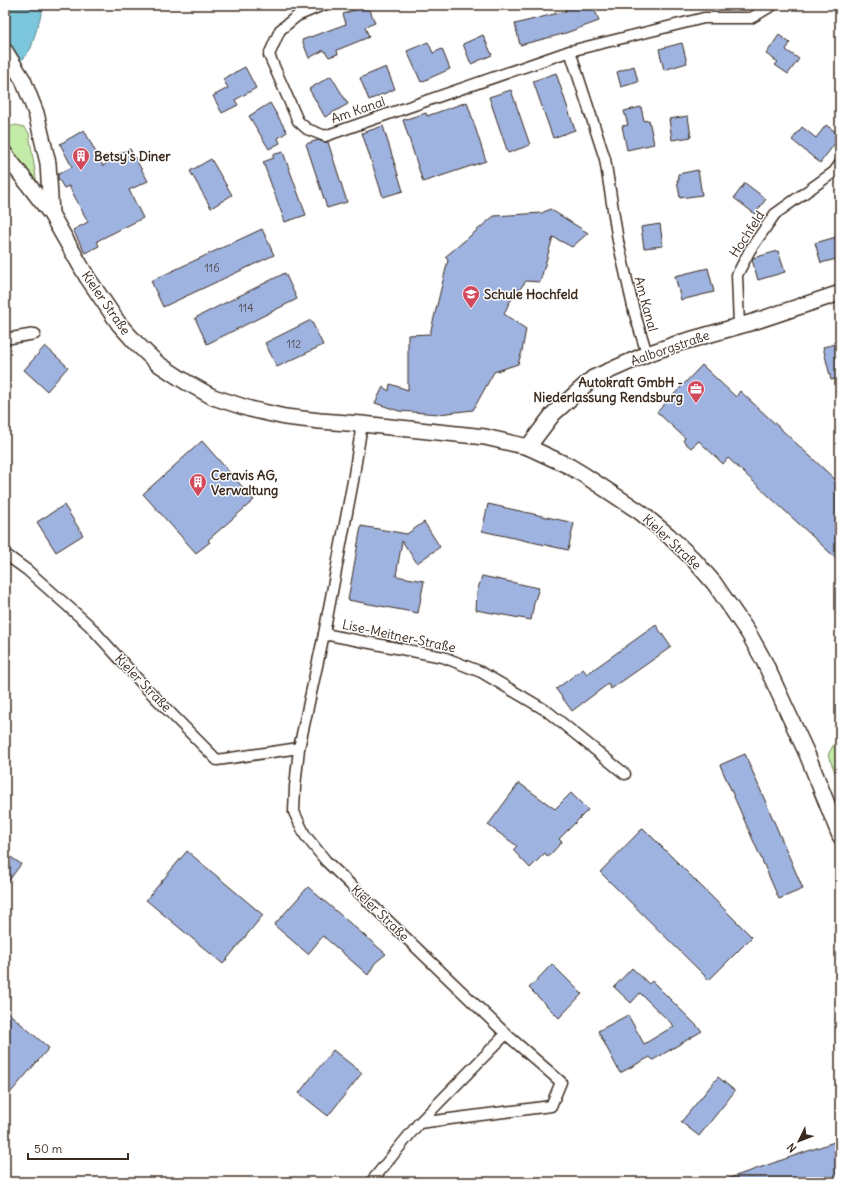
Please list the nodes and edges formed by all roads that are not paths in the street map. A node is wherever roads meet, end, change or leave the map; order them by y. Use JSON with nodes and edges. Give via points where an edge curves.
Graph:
{"nodes":[{"id":1,"x":323,"y":5,"type":"edge"},
{"id":2,"x":773,"y":5,"type":"edge"},
{"id":3,"x":5,"y":51,"type":"edge"},
{"id":4,"x":570,"y":51,"type":"junction"},
{"id":5,"x":5,"y":154,"type":"edge"},
{"id":6,"x":840,"y":164,"type":"edge"},
{"id":7,"x":51,"y":214,"type":"junction"},
{"id":8,"x":840,"y":293,"type":"edge"},
{"id":9,"x":739,"y":326,"type":"junction"},
{"id":10,"x":35,"y":334,"type":"dead end"},
{"id":11,"x":5,"y":339,"type":"edge"},
{"id":12,"x":647,"y":354,"type":"junction"},
{"id":13,"x":362,"y":424,"type":"junction"},
{"id":14,"x":528,"y":447,"type":"junction"},
{"id":15,"x":5,"y":554,"type":"edge"},
{"id":16,"x":324,"y":634,"type":"junction"},
{"id":17,"x":300,"y":748,"type":"junction"},
{"id":18,"x":625,"y":774,"type":"dead end"},
{"id":19,"x":840,"y":836,"type":"edge"},
{"id":20,"x":506,"y":1034,"type":"junction"},
{"id":21,"x":419,"y":1123,"type":"junction"},
{"id":22,"x":371,"y":1182,"type":"edge"}],
"edges":[{"from":1,"to":4,"type":"street","name":"Am Kanal","via":[[298,16],[280,30],[269,55],[298,121],[325,136]]},
{"from":2,"to":4,"type":"street","name":"Am Kanal","via":[[751,18],[704,18]]},
{"from":3,"to":7,"type":"main road","name":"Kieler Straße","via":[[36,113],[48,163]]},
{"from":4,"to":12,"type":"street","name":"Am Kanal","via":[[605,159],[618,242]]},
{"from":5,"to":7,"type":"main road","name":"Kieler Straße"},
{"from":6,"to":9,"type":"street","name":"Hochfeld","via":[[834,172],[775,214],[750,250],[737,275]]},
{"from":7,"to":13,"type":"main road","name":"Kieler Straße","via":[[87,277],[119,324],[157,363],[213,397],[250,409],[320,422]]},
{"from":8,"to":9,"type":"main road","name":"Aalborgstraße"},
{"from":9,"to":12,"type":"main road","name":"Aalborgstraße"},
{"from":10,"to":11,"type":"street"},
{"from":12,"to":14,"type":"main road","name":"Aalborgstraße","via":[[593,378],[553,414]]},
{"from":13,"to":14,"type":"main road","name":"Kieler Straße","via":[[485,437]]},
{"from":13,"to":16,"type":"street","name":"Kieler Straße"},
{"from":14,"to":19,"type":"main road","name":"Kieler Straße","via":[[579,472],[640,512],[684,550],[714,583],[764,661],[807,754]]},
{"from":15,"to":17,"type":"street","name":"Kieler Straße","via":[[89,625],[145,687],[217,760]]},
{"from":16,"to":17,"type":"street","name":"Kieler Straße"},
{"from":16,"to":18,"type":"street","name":"Lise-Meitner-Straße","via":[[443,657],[481,672],[547,711]]},
{"from":17,"to":20,"type":"street","name":"Kieler Straße","via":[[294,812],[305,835],[326,861]]},
{"from":20,"to":21,"type":"street"},
{"from":20,"to":21,"type":"street","name":"Kieler Straße","via":[[561,1082],[552,1106]]},
{"from":21,"to":22,"type":"street"}]}
